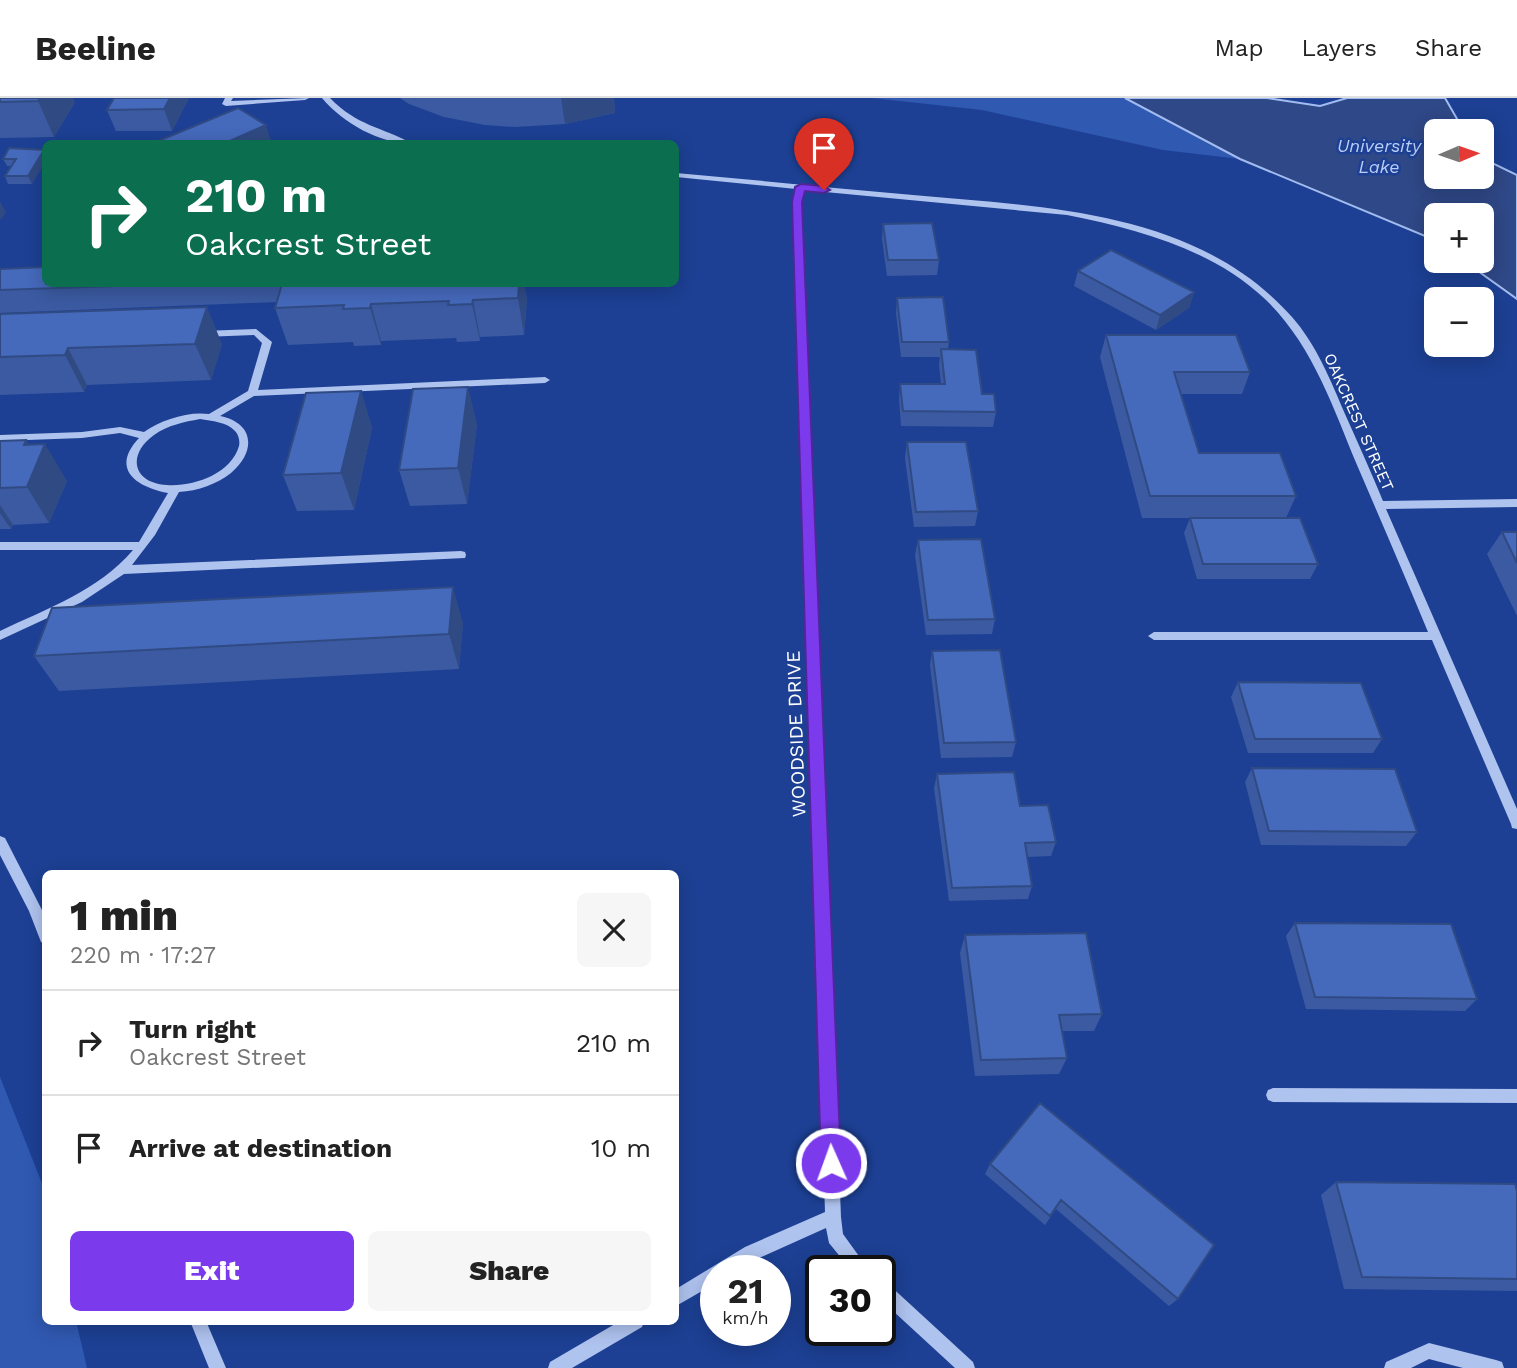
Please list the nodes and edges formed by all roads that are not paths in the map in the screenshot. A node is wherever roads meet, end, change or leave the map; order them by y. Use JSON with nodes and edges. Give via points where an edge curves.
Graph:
{"nodes":[{"id":1,"x":229,"y":98,"type":"edge"},
{"id":2,"x":305,"y":98,"type":"edge"},
{"id":3,"x":326,"y":98,"type":"edge"},
{"id":4,"x":398,"y":140,"type":"edge"},
{"id":5,"x":679,"y":175,"type":"edge"},
{"id":6,"x":801,"y":187,"type":"junction"},
{"id":7,"x":190,"y":335,"type":"edge"},
{"id":8,"x":545,"y":380,"type":"dead end"},
{"id":9,"x":252,"y":393,"type":"junction"},
{"id":10,"x":212,"y":417,"type":"junction"},
{"id":11,"x":146,"y":436,"type":"junction"},
{"id":12,"x":0,"y":438,"type":"edge"},
{"id":13,"x":175,"y":490,"type":"junction"},
{"id":14,"x":1517,"y":503,"type":"edge"},
{"id":15,"x":1380,"y":505,"type":"junction"},
{"id":16,"x":0,"y":546,"type":"edge"},
{"id":17,"x":142,"y":546,"type":"junction"},
{"id":18,"x":461,"y":555,"type":"dead end"},
{"id":19,"x":120,"y":570,"type":"junction"},
{"id":20,"x":0,"y":636,"type":"edge"},
{"id":21,"x":1154,"y":636,"type":"dead end"},
{"id":22,"x":1436,"y":636,"type":"junction"},
{"id":23,"x":1517,"y":824,"type":"edge"},
{"id":24,"x":0,"y":842,"type":"edge"},
{"id":25,"x":42,"y":927,"type":"edge"},
{"id":26,"x":1273,"y":1095,"type":"dead end"},
{"id":27,"x":1517,"y":1096,"type":"edge"},
{"id":28,"x":833,"y":1217,"type":"junction"},
{"id":29,"x":748,"y":1255,"type":"edge"},
{"id":30,"x":849,"y":1255,"type":"edge"},
{"id":31,"x":700,"y":1284,"type":"edge"},
{"id":32,"x":679,"y":1296,"type":"edge"},
{"id":33,"x":896,"y":1303,"type":"edge"},
{"id":34,"x":200,"y":1325,"type":"edge"},
{"id":35,"x":629,"y":1325,"type":"edge"},
{"id":36,"x":218,"y":1368,"type":"edge"},
{"id":37,"x":556,"y":1368,"type":"edge"},
{"id":38,"x":967,"y":1368,"type":"edge"},
{"id":39,"x":1392,"y":1368,"type":"edge"},
{"id":40,"x":1496,"y":1368,"type":"edge"}],
"edges":[{"from":1,"to":2,"type":"street","via":[[226,104]]},
{"from":3,"to":4,"type":"street","via":[[352,120]]},
{"from":5,"to":6,"type":"street","name":"OAKCREST STREET"},
{"from":6,"to":15,"type":"street","name":"OAKCREST STREET","via":[[1067,212],[1112,220],[1197,250],[1234,271],[1290,320],[1325,378]]},
{"from":6,"to":28,"type":"street","name":"WOODSIDE DRIVE","via":[[797,202]]},
{"from":7,"to":9,"type":"street","via":[[256,332],[267,342]]},
{"from":8,"to":9,"type":"street"},
{"from":9,"to":10,"type":"street"},
{"from":10,"to":11,"type":"street","via":[[181,419]]},
{"from":10,"to":13,"type":"street","via":[[238,427],[245,438],[244,451],[225,475]]},
{"from":11,"to":12,"type":"street","via":[[120,430]]},
{"from":11,"to":13,"type":"street","via":[[134,450],[132,471],[154,488]]},
{"from":13,"to":17,"type":"street"},
{"from":14,"to":15,"type":"street"},
{"from":15,"to":22,"type":"street","name":"OAKCREST STREET"},
{"from":16,"to":17,"type":"street"},
{"from":17,"to":19,"type":"street"},
{"from":18,"to":19,"type":"street"},
{"from":19,"to":20,"type":"street","via":[[101,585]]},
{"from":21,"to":22,"type":"street"},
{"from":22,"to":23,"type":"street","name":"OAKCREST STREET"},
{"from":24,"to":25,"type":"street"},
{"from":26,"to":27,"type":"street"},
{"from":28,"to":29,"type":"street"},
{"from":28,"to":30,"type":"street","name":"WOODSIDE DRIVE","via":[[835,1237]]},
{"from":31,"to":32,"type":"street"},
{"from":33,"to":38,"type":"street"},
{"from":34,"to":36,"type":"street"},
{"from":35,"to":37,"type":"street"},
{"from":39,"to":40,"type":"street","via":[[1430,1351]]}]}
